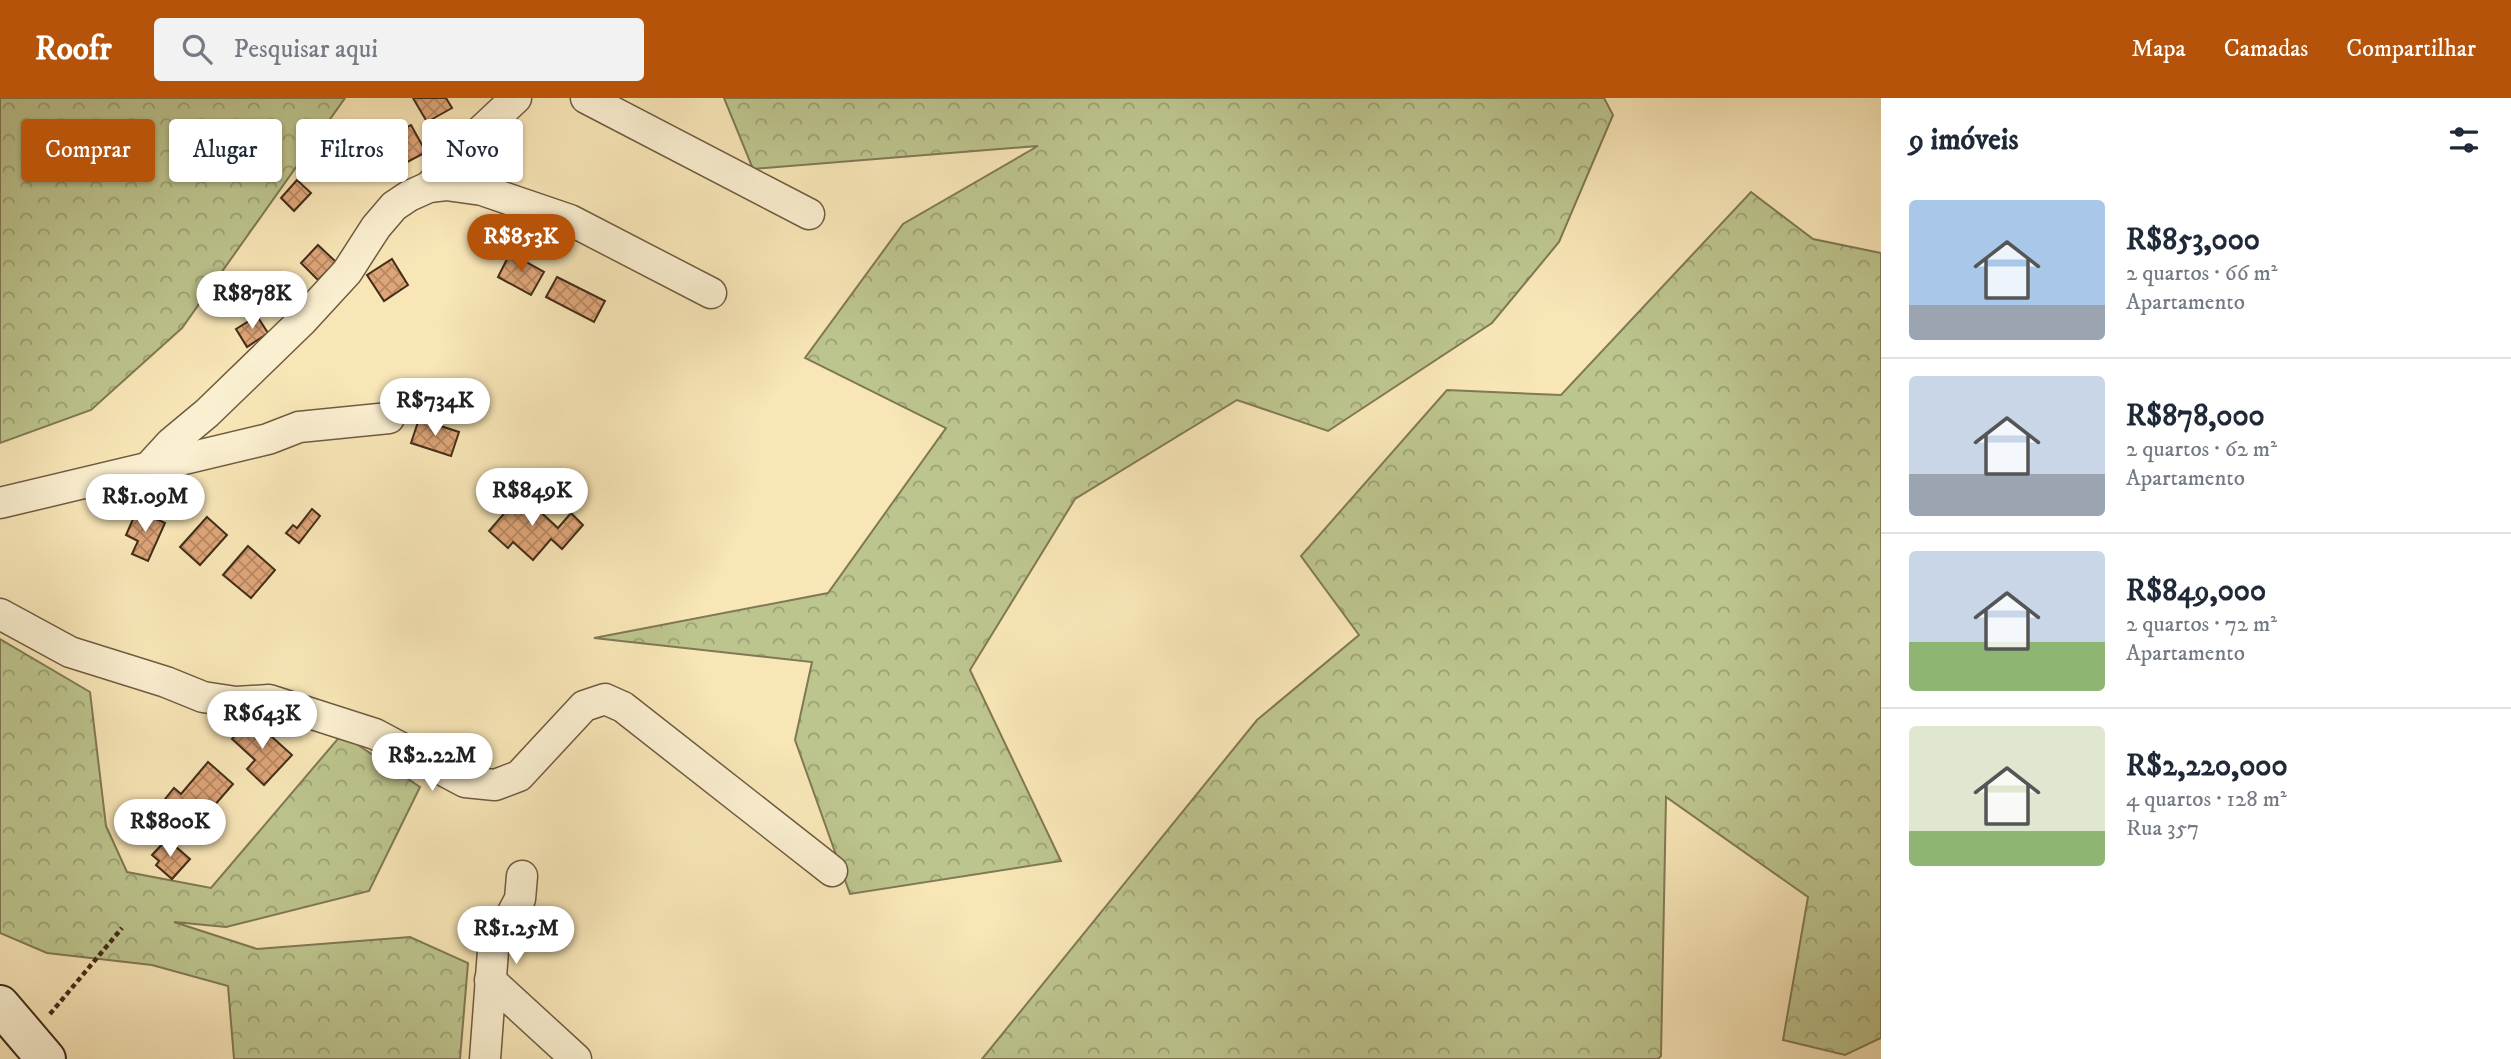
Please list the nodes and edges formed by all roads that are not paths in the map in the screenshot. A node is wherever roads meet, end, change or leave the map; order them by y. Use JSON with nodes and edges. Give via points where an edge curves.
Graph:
{"nodes":[{"id":1,"x":516,"y":98,"type":"edge"},
{"id":2,"x":586,"y":98,"type":"edge"},
{"id":3,"x":429,"y":187,"type":"junction"},
{"id":4,"x":809,"y":214,"type":"dead end"},
{"id":5,"x":711,"y":293,"type":"dead end"},
{"id":6,"x":389,"y":418,"type":"dead end"},
{"id":7,"x":149,"y":467,"type":"junction"},
{"id":8,"x":0,"y":503,"type":"edge"},
{"id":9,"x":0,"y":614,"type":"edge"},
{"id":10,"x":832,"y":871,"type":"dead end"},
{"id":11,"x":522,"y":876,"type":"dead end"},
{"id":12,"x":490,"y":980,"type":"junction"},
{"id":13,"x":0,"y":1005,"type":"edge"},
{"id":14,"x":38,"y":1049,"type":"edge"},
{"id":15,"x":485,"y":1059,"type":"edge"},
{"id":16,"x":576,"y":1059,"type":"edge"}],
"edges":[{"from":1,"to":3,"type":"street"},
{"from":2,"to":4,"type":"street"},
{"from":3,"to":5,"type":"street","via":[[482,190],[570,220]]},
{"from":3,"to":7,"type":"street","via":[[394,206],[347,272],[301,322]]},
{"from":6,"to":7,"type":"street","via":[[299,427],[268,439]]},
{"from":7,"to":8,"type":"street"},
{"from":9,"to":10,"type":"street","via":[[70,652],[203,697],[269,700],[375,734],[465,782],[495,785],[519,775],[584,706],[605,699],[623,707]]},
{"from":11,"to":12,"type":"street","via":[[520,899],[494,937]]},
{"from":12,"to":15,"type":"street"},
{"from":12,"to":16,"type":"street"},
{"from":13,"to":14,"type":"main road"}]}
